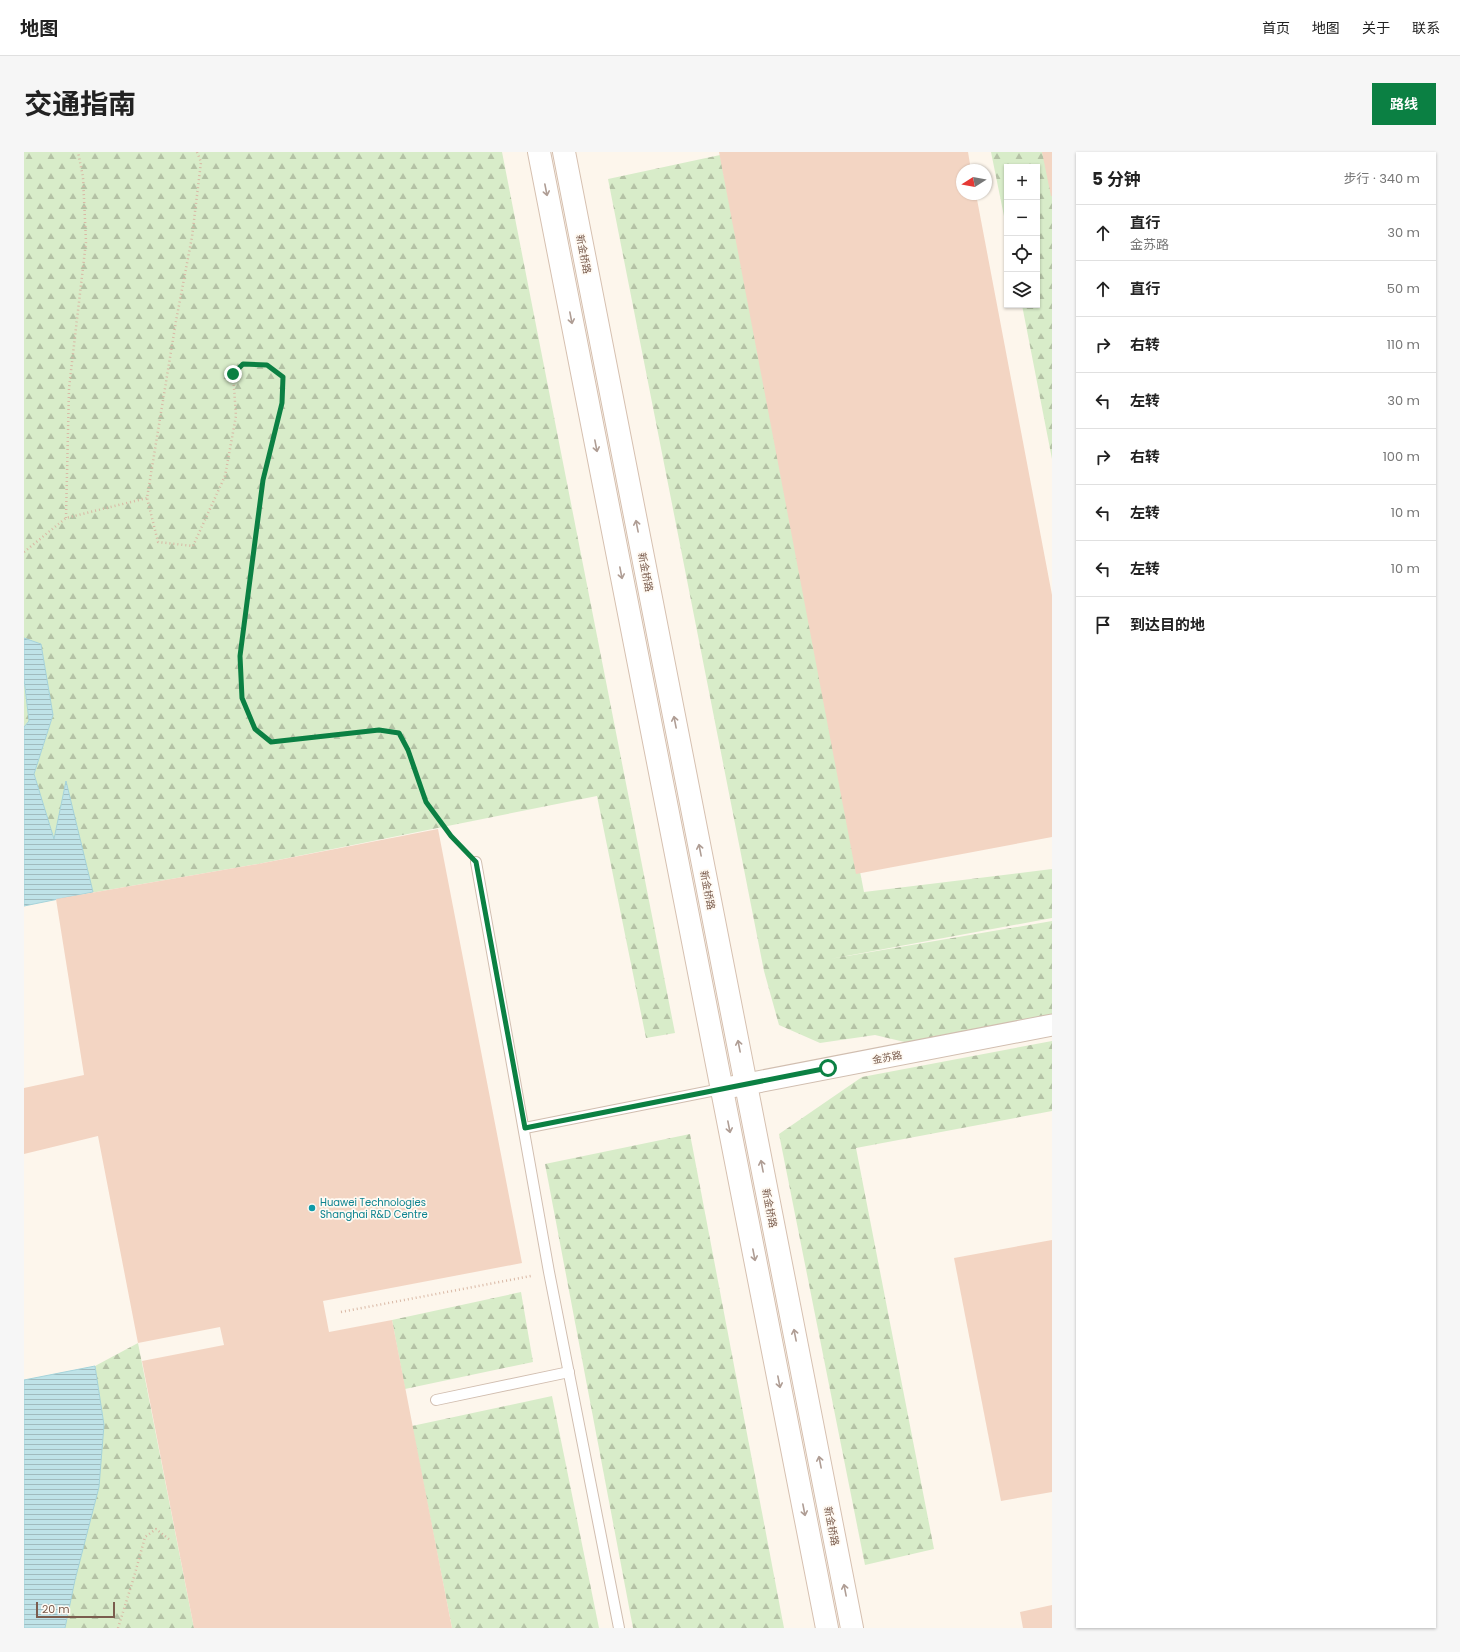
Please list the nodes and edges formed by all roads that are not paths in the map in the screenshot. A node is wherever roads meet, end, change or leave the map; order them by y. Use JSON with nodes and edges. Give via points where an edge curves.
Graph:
{"nodes":[{"id":1,"x":539,"y":152,"type":"edge"},
{"id":2,"x":564,"y":152,"type":"edge"},
{"id":3,"x":476,"y":862,"type":"road end"},
{"id":4,"x":1052,"y":1025,"type":"edge"},
{"id":5,"x":746,"y":1084,"type":"junction"},
{"id":6,"x":721,"y":1089,"type":"junction"},
{"id":7,"x":525,"y":1128,"type":"junction"},
{"id":8,"x":569,"y":1372,"type":"junction"},
{"id":9,"x":436,"y":1400,"type":"dead end"},
{"id":10,"x":619,"y":1628,"type":"edge"},
{"id":11,"x":827,"y":1628,"type":"edge"},
{"id":12,"x":852,"y":1628,"type":"edge"}],
"edges":[{"from":1,"to":6,"type":"street","one_way":true},
{"from":5,"to":2,"type":"street","name":"新金桥路","one_way":true},
{"from":3,"to":7,"type":"lane"},
{"from":4,"to":5,"type":"street","name":"金苏路"},
{"from":5,"to":6,"type":"street","name":"金苏路"},
{"from":12,"to":5,"type":"street","name":"新金桥路","one_way":true},
{"from":6,"to":7,"type":"lane"},
{"from":6,"to":11,"type":"street","one_way":true},
{"from":7,"to":8,"type":"lane"},
{"from":8,"to":9,"type":"lane"},
{"from":8,"to":10,"type":"lane"}]}
